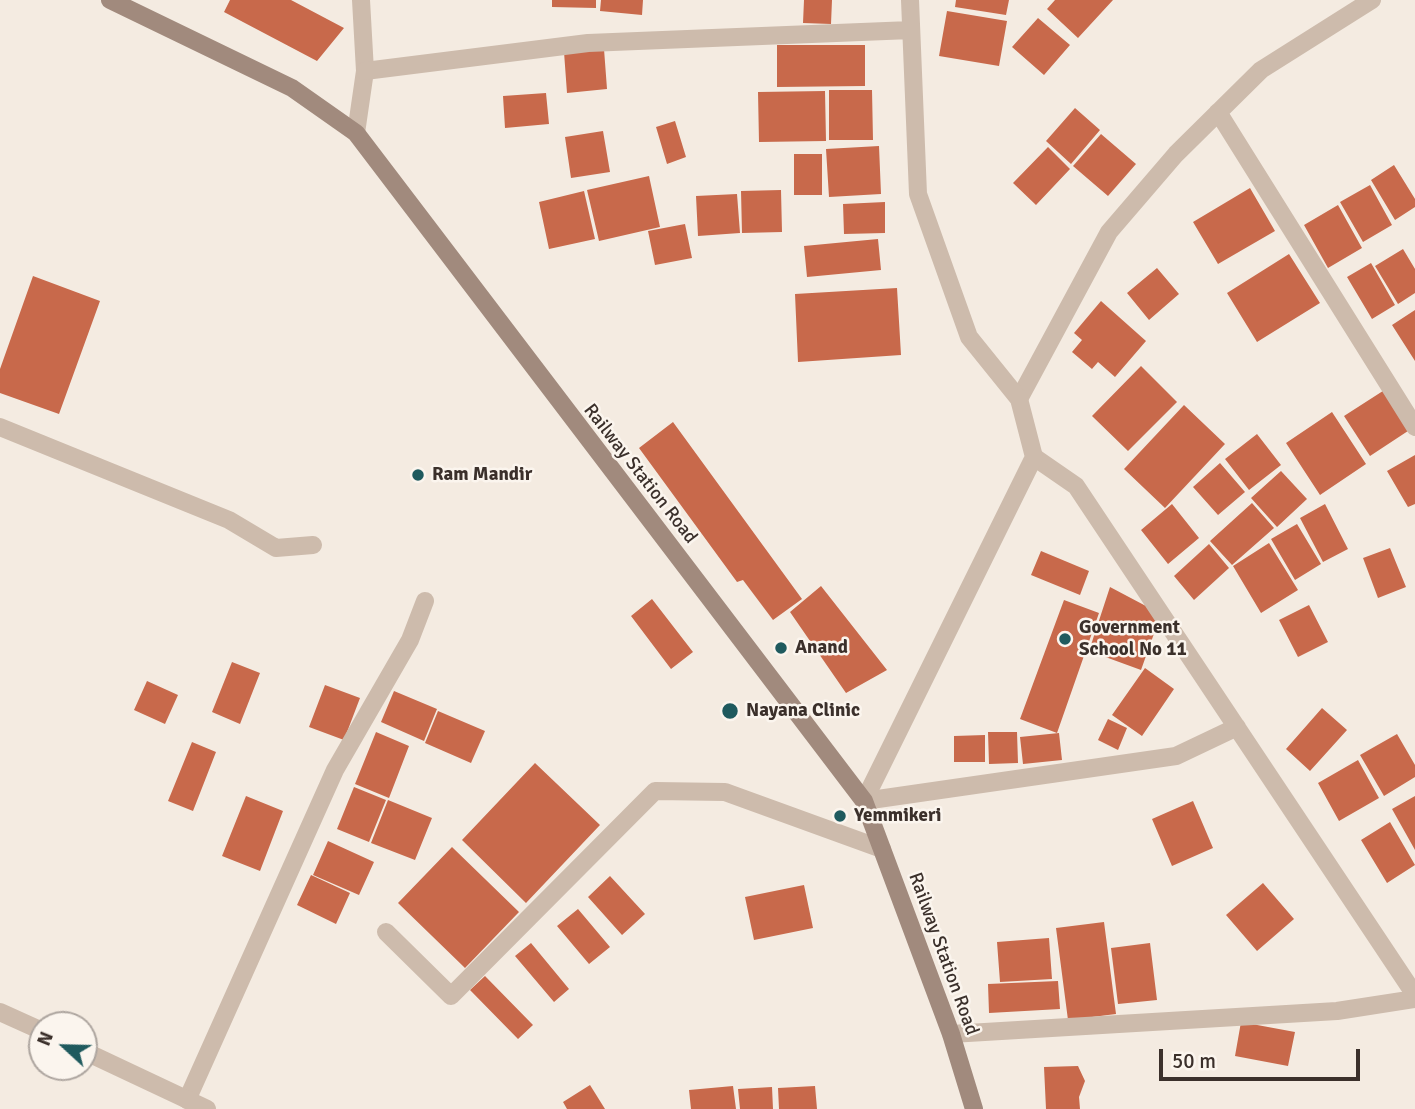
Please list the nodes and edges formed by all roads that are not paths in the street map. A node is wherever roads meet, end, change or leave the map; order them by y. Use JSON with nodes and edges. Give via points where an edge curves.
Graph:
{"nodes":[{"id":1,"x":110,"y":0,"type":"edge"},
{"id":2,"x":361,"y":0,"type":"edge"},
{"id":3,"x":910,"y":0,"type":"edge"},
{"id":4,"x":1372,"y":0,"type":"edge"},
{"id":5,"x":911,"y":30,"type":"junction"},
{"id":6,"x":365,"y":71,"type":"junction"},
{"id":7,"x":1218,"y":113,"type":"junction"},
{"id":8,"x":356,"y":133,"type":"junction"},
{"id":9,"x":1019,"y":399,"type":"junction"},
{"id":10,"x":0,"y":427,"type":"edge"},
{"id":11,"x":1415,"y":428,"type":"edge"},
{"id":12,"x":1034,"y":457,"type":"junction"},
{"id":13,"x":313,"y":545,"type":"dead end"},
{"id":14,"x":425,"y":601,"type":"dead end"},
{"id":15,"x":1237,"y":727,"type":"junction"},
{"id":16,"x":864,"y":801,"type":"junction"},
{"id":17,"x":882,"y":849,"type":"junction"},
{"id":18,"x":386,"y":932,"type":"dead end"},
{"id":19,"x":1415,"y":997,"type":"edge"},
{"id":20,"x":0,"y":1012,"type":"edge"},
{"id":21,"x":28,"y":1025,"type":"edge"},
{"id":22,"x":951,"y":1034,"type":"junction"},
{"id":23,"x":98,"y":1058,"type":"edge"},
{"id":24,"x":187,"y":1100,"type":"junction"},
{"id":25,"x":207,"y":1109,"type":"edge"},
{"id":26,"x":974,"y":1109,"type":"edge"}],
"edges":[{"from":1,"to":8,"type":"main road","name":"Railway Station Road","via":[[292,88]]},
{"from":2,"to":6,"type":"street"},
{"from":3,"to":5,"type":"street"},
{"from":4,"to":7,"type":"street","via":[[1261,70]]},
{"from":5,"to":6,"type":"street","via":[[588,43]]},
{"from":5,"to":9,"type":"street","via":[[918,194],[969,337]]},
{"from":6,"to":8,"type":"street"},
{"from":7,"to":9,"type":"street","via":[[1176,154],[1110,232]]},
{"from":7,"to":11,"type":"street"},
{"from":8,"to":16,"type":"main road","name":"Railway Station Road"},
{"from":9,"to":12,"type":"street"},
{"from":10,"to":13,"type":"street","via":[[229,520],[276,548]]},
{"from":12,"to":15,"type":"street","via":[[1076,486]]},
{"from":12,"to":16,"type":"street"},
{"from":14,"to":24,"type":"street","via":[[410,640],[335,770]]},
{"from":15,"to":16,"type":"street","via":[[1176,756]]},
{"from":15,"to":19,"type":"street"},
{"from":16,"to":17,"type":"main road","name":"Railway Station Road"},
{"from":17,"to":18,"type":"street","via":[[724,792],[655,791],[451,996]]},
{"from":17,"to":22,"type":"main road","name":"Railway Station Road"},
{"from":19,"to":22,"type":"street","via":[[1336,1011]]},
{"from":20,"to":21,"type":"street"},
{"from":22,"to":26,"type":"main road","name":"Railway Station Road"},
{"from":23,"to":24,"type":"street"},
{"from":24,"to":25,"type":"street"}]}
